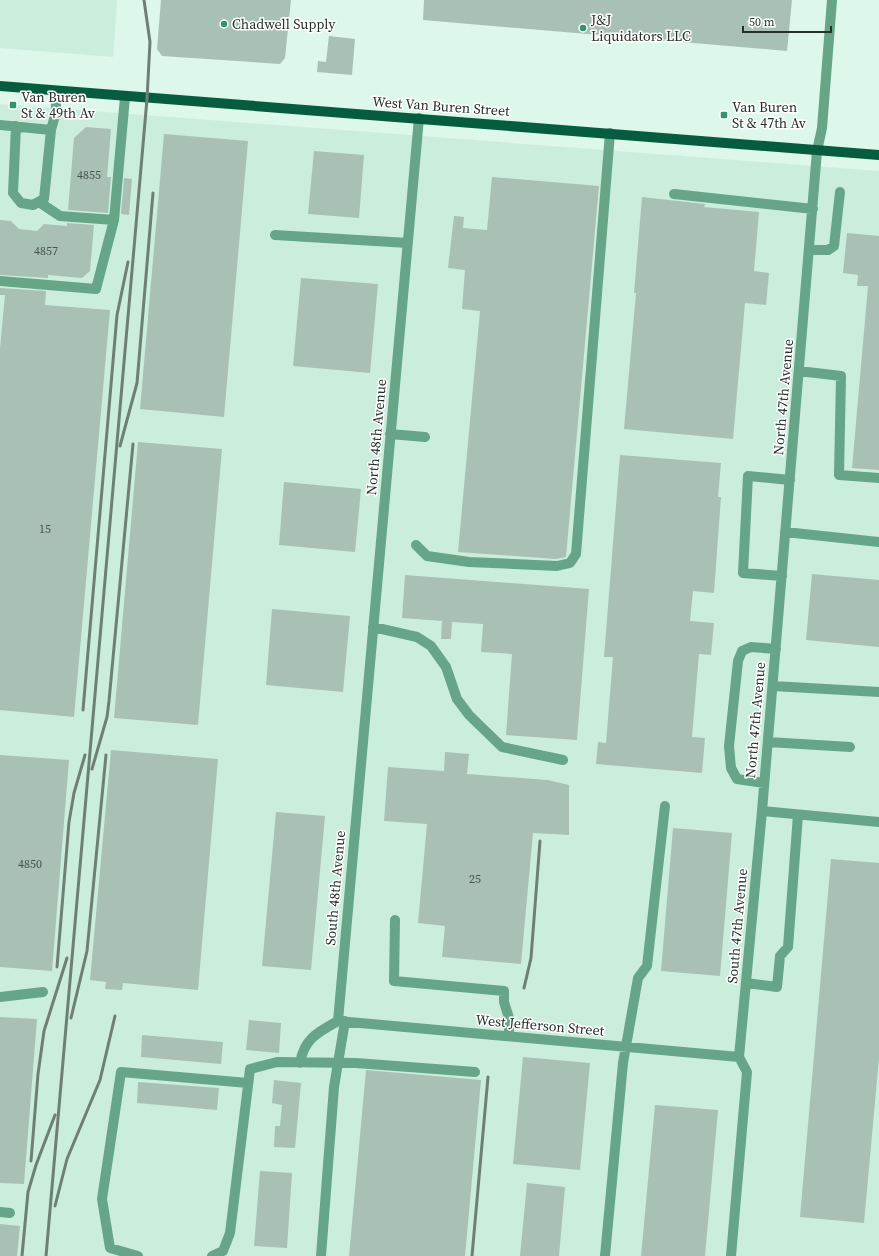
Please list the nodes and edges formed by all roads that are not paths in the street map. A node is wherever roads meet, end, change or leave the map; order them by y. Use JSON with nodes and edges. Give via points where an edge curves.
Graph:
{"nodes":[{"id":1,"x":832,"y":0,"type":"edge"},
{"id":2,"x":0,"y":86,"type":"edge"},
{"id":3,"x":56,"y":91,"type":"junction"},
{"id":4,"x":125,"y":97,"type":"junction"},
{"id":5,"x":419,"y":118,"type":"junction"},
{"id":6,"x":0,"y":125,"type":"edge"},
{"id":7,"x":16,"y":126,"type":"junction"},
{"id":8,"x":51,"y":130,"type":"junction"},
{"id":9,"x":610,"y":133,"type":"junction"},
{"id":10,"x":818,"y":150,"type":"junction"},
{"id":11,"x":879,"y":155,"type":"edge"},
{"id":12,"x":840,"y":192,"type":"dead end"},
{"id":13,"x":674,"y":194,"type":"dead end"},
{"id":14,"x":39,"y":202,"type":"junction"},
{"id":15,"x":813,"y":209,"type":"junction"},
{"id":16,"x":114,"y":220,"type":"junction"},
{"id":17,"x":275,"y":235,"type":"dead end"},
{"id":18,"x":408,"y":243,"type":"junction"},
{"id":19,"x":809,"y":250,"type":"junction"},
{"id":20,"x":0,"y":281,"type":"edge"},
{"id":21,"x":799,"y":371,"type":"junction"},
{"id":22,"x":390,"y":434,"type":"junction"},
{"id":23,"x":425,"y":437,"type":"dead end"},
{"id":24,"x":879,"y":478,"type":"edge"},
{"id":25,"x":790,"y":480,"type":"junction"},
{"id":26,"x":785,"y":532,"type":"junction"},
{"id":27,"x":879,"y":542,"type":"edge"},
{"id":28,"x":416,"y":546,"type":"dead end"},
{"id":29,"x":782,"y":576,"type":"junction"},
{"id":30,"x":373,"y":627,"type":"junction"},
{"id":31,"x":776,"y":649,"type":"junction"},
{"id":32,"x":773,"y":686,"type":"junction"},
{"id":33,"x":879,"y":692,"type":"edge"},
{"id":34,"x":768,"y":742,"type":"junction"},
{"id":35,"x":850,"y":747,"type":"dead end"},
{"id":36,"x":361,"y":758,"type":"joint"},
{"id":37,"x":563,"y":760,"type":"dead end"},
{"id":38,"x":764,"y":783,"type":"junction"},
{"id":39,"x":763,"y":798,"type":"joint"},
{"id":40,"x":665,"y":806,"type":"dead end"},
{"id":41,"x":762,"y":811,"type":"junction"},
{"id":42,"x":798,"y":815,"type":"junction"},
{"id":43,"x":879,"y":822,"type":"edge"},
{"id":44,"x":395,"y":920,"type":"dead end"},
{"id":45,"x":746,"y":983,"type":"junction"},
{"id":46,"x":43,"y":992,"type":"dead end"},
{"id":47,"x":0,"y":996,"type":"edge"},
{"id":48,"x":341,"y":1021,"type":"junction"},
{"id":49,"x":509,"y":1036,"type":"junction"},
{"id":50,"x":626,"y":1046,"type":"junction"},
{"id":51,"x":739,"y":1057,"type":"junction"},
{"id":52,"x":300,"y":1063,"type":"junction"},
{"id":53,"x":338,"y":1064,"type":"junction"},
{"id":54,"x":475,"y":1072,"type":"dead end"},
{"id":55,"x":248,"y":1083,"type":"junction"},
{"id":56,"x":138,"y":1256,"type":"edge"},
{"id":57,"x":212,"y":1256,"type":"edge"},
{"id":58,"x":321,"y":1256,"type":"edge"},
{"id":59,"x":605,"y":1256,"type":"edge"},
{"id":60,"x":731,"y":1256,"type":"edge"}],
"edges":[{"from":1,"to":10,"type":"street","name":"North 47th Avenue"},
{"from":2,"to":3,"type":"main road","name":"West Van Buren Street"},
{"from":3,"to":4,"type":"main road","name":"West Van Buren Street"},
{"from":3,"to":8,"type":"street","via":[[56,112]]},
{"from":4,"to":5,"type":"main road","name":"West Van Buren Street"},
{"from":4,"to":16,"type":"street"},
{"from":5,"to":9,"type":"main road","name":"West Van Buren Street"},
{"from":5,"to":18,"type":"street","name":"North 48th Avenue"},
{"from":6,"to":7,"type":"street"},
{"from":7,"to":8,"type":"street"},
{"from":7,"to":14,"type":"street","via":[[13,193],[21,203],[33,205]]},
{"from":8,"to":14,"type":"street","via":[[44,199]]},
{"from":9,"to":10,"type":"main road","name":"West Van Buren Street"},
{"from":9,"to":28,"type":"street","via":[[576,554],[570,563],[557,566],[470,562],[427,556]]},
{"from":10,"to":11,"type":"main road","name":"West Van Buren Street"},
{"from":10,"to":15,"type":"street","name":"North 47th Avenue"},
{"from":12,"to":19,"type":"street","via":[[834,246],[828,250]]},
{"from":13,"to":15,"type":"street"},
{"from":14,"to":16,"type":"street","via":[[60,216]]},
{"from":15,"to":19,"type":"street","name":"North 47th Avenue"},
{"from":16,"to":20,"type":"street","via":[[96,289]]},
{"from":17,"to":18,"type":"street"},
{"from":18,"to":22,"type":"street","name":"North 48th Avenue"},
{"from":19,"to":21,"type":"street","name":"North 47th Avenue"},
{"from":21,"to":24,"type":"street","via":[[841,376],[839,475]]},
{"from":21,"to":25,"type":"street","name":"North 47th Avenue"},
{"from":22,"to":23,"type":"street"},
{"from":22,"to":30,"type":"street","name":"North 48th Avenue"},
{"from":25,"to":26,"type":"street","name":"North 47th Avenue"},
{"from":25,"to":29,"type":"street","via":[[748,476],[743,573]]},
{"from":26,"to":27,"type":"street"},
{"from":26,"to":29,"type":"street","name":"North 47th Avenue"},
{"from":29,"to":31,"type":"street","name":"North 47th Avenue"},
{"from":30,"to":36,"type":"street","name":"North 48th Avenue"},
{"from":30,"to":37,"type":"street","via":[[417,637],[431,646],[446,667],[457,699],[469,715],[502,747]]},
{"from":31,"to":32,"type":"street","name":"North 47th Avenue"},
{"from":31,"to":38,"type":"street","via":[[751,647],[742,651],[738,661],[729,746],[731,768],[737,779]]},
{"from":32,"to":33,"type":"street"},
{"from":32,"to":34,"type":"street","name":"North 47th Avenue"},
{"from":34,"to":35,"type":"street"},
{"from":34,"to":38,"type":"street","name":"North 47th Avenue"},
{"from":36,"to":48,"type":"street","name":"South 48th Avenue"},
{"from":38,"to":39,"type":"street","name":"North 47th Avenue"},
{"from":39,"to":41,"type":"street","name":"South 47th Avenue"},
{"from":40,"to":50,"type":"street","via":[[647,966],[638,978]]},
{"from":41,"to":42,"type":"street"},
{"from":41,"to":45,"type":"street","name":"South 47th Avenue"},
{"from":42,"to":43,"type":"street"},
{"from":42,"to":45,"type":"street","via":[[788,947],[780,956],[777,987]]},
{"from":44,"to":49,"type":"street","via":[[394,981],[504,991]]},
{"from":45,"to":51,"type":"street","name":"South 47th Avenue"},
{"from":46,"to":47,"type":"street"},
{"from":48,"to":49,"type":"street","name":"West Jefferson Street"},
{"from":48,"to":52,"type":"street","via":[[314,1034],[302,1051]]},
{"from":48,"to":53,"type":"street","name":"South 48th Avenue"},
{"from":49,"to":50,"type":"street","name":"West Jefferson Street"},
{"from":50,"to":51,"type":"street","name":"West Jefferson Street"},
{"from":50,"to":59,"type":"street"},
{"from":51,"to":60,"type":"street","via":[[747,1072]]},
{"from":52,"to":53,"type":"street"},
{"from":52,"to":55,"type":"street","via":[[277,1062],[250,1069]]},
{"from":53,"to":54,"type":"street","via":[[356,1063]]},
{"from":53,"to":58,"type":"street","name":"South 48th Avenue"},
{"from":55,"to":56,"type":"street","via":[[122,1072],[102,1199],[110,1248]]},
{"from":55,"to":57,"type":"street","via":[[230,1233],[223,1251]]}]}
